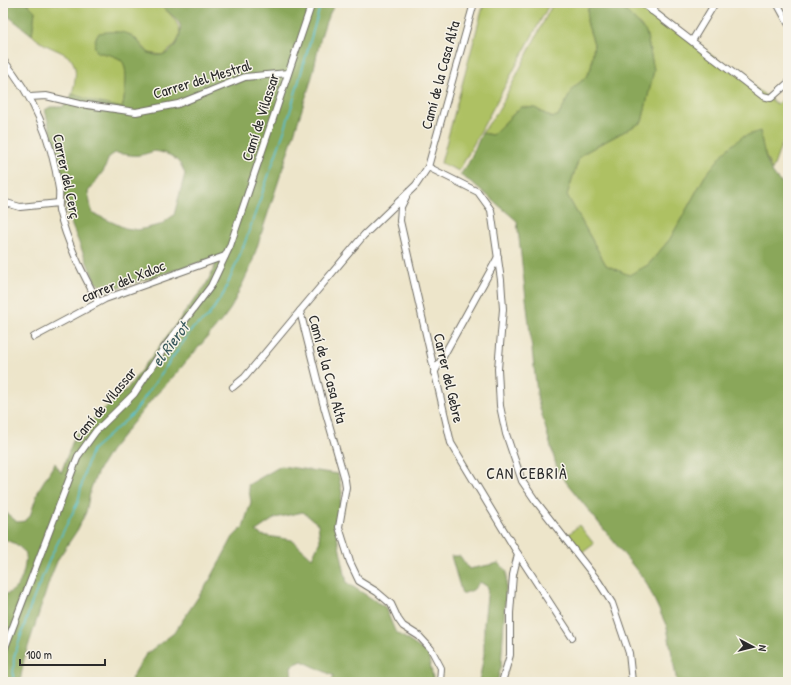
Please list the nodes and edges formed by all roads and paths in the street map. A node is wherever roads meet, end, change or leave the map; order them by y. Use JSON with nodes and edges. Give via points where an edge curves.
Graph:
{"nodes":[{"id":1,"x":474,"y":3,"type":"edge"},
{"id":2,"x":642,"y":3,"type":"edge"},
{"id":3,"x":658,"y":3,"type":"edge"},
{"id":4,"x":715,"y":3,"type":"edge"},
{"id":5,"x":777,"y":3,"type":"edge"},
{"id":6,"x":310,"y":4,"type":"edge"},
{"id":7,"x":652,"y":11,"type":"junction"},
{"id":8,"x":788,"y":23,"type":"edge"},
{"id":9,"x":692,"y":41,"type":"junction"},
{"id":10,"x":3,"y":60,"type":"edge"},
{"id":11,"x":288,"y":73,"type":"junction"},
{"id":12,"x":788,"y":83,"type":"edge"},
{"id":13,"x":30,"y":97,"type":"junction"},
{"id":14,"x":428,"y":167,"type":"junction"},
{"id":15,"x":407,"y":193,"type":"junction"},
{"id":16,"x":3,"y":202,"type":"edge"},
{"id":17,"x":59,"y":203,"type":"junction"},
{"id":18,"x":225,"y":256,"type":"junction"},
{"id":19,"x":498,"y":257,"type":"junction"},
{"id":20,"x":98,"y":302,"type":"junction"},
{"id":21,"x":300,"y":310,"type":"junction"},
{"id":22,"x":34,"y":337,"type":"dead end"},
{"id":23,"x":434,"y":373,"type":"junction"},
{"id":24,"x":233,"y":388,"type":"dead end"},
{"id":25,"x":518,"y":554,"type":"junction"},
{"id":26,"x":572,"y":637,"type":"dead end"},
{"id":27,"x":3,"y":653,"type":"edge"},
{"id":28,"x":440,"y":682,"type":"edge"},
{"id":29,"x":502,"y":682,"type":"edge"},
{"id":30,"x":632,"y":682,"type":"edge"}],
"edges":[{"from":1,"to":14,"type":"street","name":"Camí de la Casa Alta"},
{"from":2,"to":7,"type":"street"},
{"from":3,"to":7,"type":"street"},
{"from":4,"to":9,"type":"street"},
{"from":5,"to":8,"type":"street"},
{"from":6,"to":11,"type":"street","name":"Camí de Vilassar"},
{"from":7,"to":9,"type":"street"},
{"from":9,"to":12,"type":"street","via":[[763,96],[771,98]]},
{"from":10,"to":13,"type":"street","name":"Carrer del Cerç"},
{"from":11,"to":13,"type":"street","name":"Carrer del Mestral","via":[[245,77],[178,104],[136,112],[46,96]]},
{"from":11,"to":18,"type":"street","name":"Camí de Vilassar","via":[[264,149]]},
{"from":13,"to":17,"type":"street","name":"Carrer del Cerç","via":[[50,148],[60,190]]},
{"from":14,"to":15,"type":"street","name":"Camí de la Casa Alta"},
{"from":14,"to":19,"type":"street","via":[[478,192],[487,203],[491,210]]},
{"from":15,"to":21,"type":"street","name":"Camí de la Casa Alta","via":[[364,235]]},
{"from":15,"to":23,"type":"street","name":"Carrer del Gebre","via":[[401,207],[400,221]]},
{"from":16,"to":17,"type":"street","via":[[20,207]]},
{"from":17,"to":20,"type":"street","name":"Carrer del Cerç","via":[[70,246]]},
{"from":18,"to":20,"type":"street","name":"carrer del Xaloc"},
{"from":18,"to":27,"type":"street","name":"Camí de Vilassar","via":[[211,286],[164,348],[134,394],[96,431],[78,456]]},
{"from":19,"to":23,"type":"street"},
{"from":19,"to":30,"type":"street","via":[[503,309],[498,369],[500,406],[506,434],[522,481],[612,603],[629,653]]},
{"from":20,"to":22,"type":"street","name":"carrer del Xaloc"},
{"from":21,"to":24,"type":"street"},
{"from":21,"to":28,"type":"street","name":"Camí de la Casa Alta","via":[[323,403],[346,480],[340,527],[350,562],[359,580],[391,604],[403,626],[419,636],[431,648],[441,668]]},
{"from":23,"to":25,"type":"street","name":"Carrer del Gebre","via":[[451,442]]},
{"from":25,"to":26,"type":"street","name":"Carrer del Gebre"},
{"from":25,"to":29,"type":"street","via":[[511,605],[510,655]]}]}
